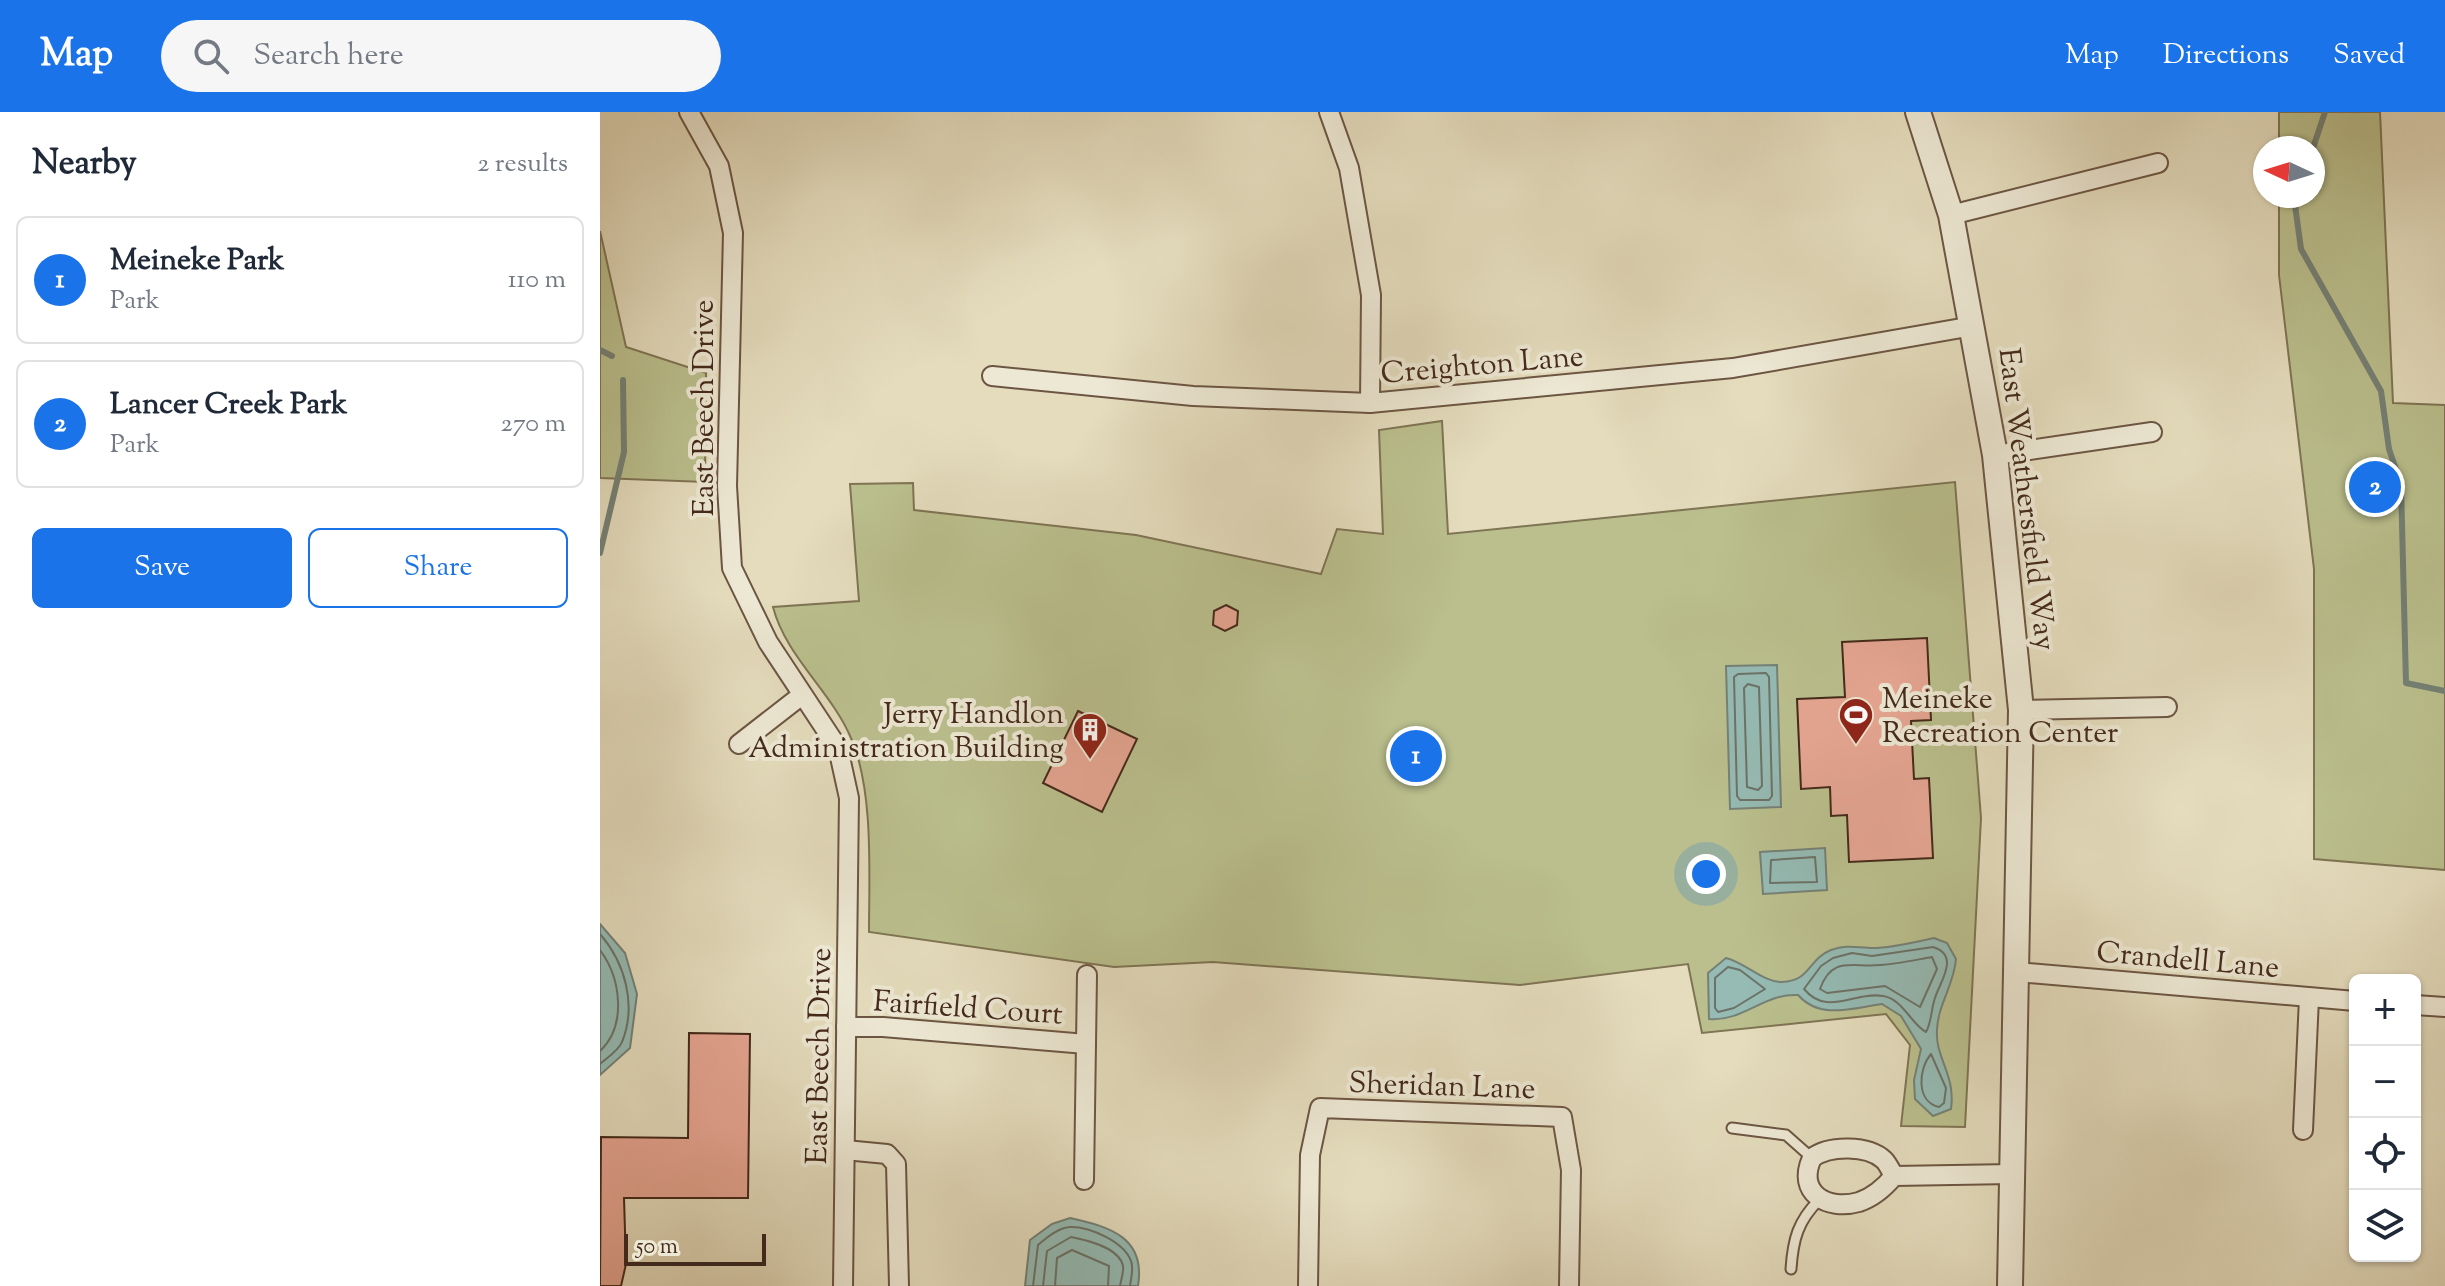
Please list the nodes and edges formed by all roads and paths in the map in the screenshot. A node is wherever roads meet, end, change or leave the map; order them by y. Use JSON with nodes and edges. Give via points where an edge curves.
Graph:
{"nodes":[{"id":1,"x":689,"y":112,"type":"edge"},
{"id":2,"x":1329,"y":112,"type":"edge"},
{"id":3,"x":1918,"y":112,"type":"edge"},
{"id":4,"x":2158,"y":163,"type":"dead end"},
{"id":5,"x":1951,"y":215,"type":"junction"},
{"id":6,"x":1973,"y":326,"type":"junction"},
{"id":7,"x":992,"y":376,"type":"dead end"},
{"id":8,"x":1370,"y":403,"type":"junction"},
{"id":9,"x":2152,"y":432,"type":"dead end"},
{"id":10,"x":1995,"y":455,"type":"junction"},
{"id":11,"x":802,"y":695,"type":"junction"},
{"id":12,"x":2167,"y":707,"type":"dead end"},
{"id":13,"x":2021,"y":710,"type":"junction"},
{"id":14,"x":739,"y":744,"type":"dead end"},
{"id":15,"x":2017,"y":972,"type":"junction"},
{"id":16,"x":1087,"y":975,"type":"dead end"},
{"id":17,"x":2309,"y":998,"type":"junction"},
{"id":18,"x":2349,"y":1001,"type":"edge"},
{"id":19,"x":2421,"y":1005,"type":"edge"},
{"id":20,"x":2445,"y":1007,"type":"edge"},
{"id":21,"x":846,"y":1027,"type":"junction"},
{"id":22,"x":1086,"y":1044,"type":"junction"},
{"id":23,"x":1732,"y":1128,"type":"dead end"},
{"id":24,"x":2303,"y":1130,"type":"dead end"},
{"id":25,"x":845,"y":1150,"type":"junction"},
{"id":26,"x":1812,"y":1158,"type":"junction"},
{"id":27,"x":2012,"y":1174,"type":"junction"},
{"id":28,"x":1894,"y":1176,"type":"junction"},
{"id":29,"x":1084,"y":1180,"type":"dead end"},
{"id":30,"x":1819,"y":1200,"type":"junction"},
{"id":31,"x":1791,"y":1269,"type":"dead end"},
{"id":32,"x":843,"y":1286,"type":"edge"},
{"id":33,"x":899,"y":1286,"type":"edge"},
{"id":34,"x":1308,"y":1286,"type":"edge"},
{"id":35,"x":1569,"y":1286,"type":"edge"},
{"id":36,"x":2010,"y":1286,"type":"edge"}],
"edges":[{"from":1,"to":11,"type":"street","name":"East Beech Drive","via":[[719,166],[733,233],[727,486],[732,568],[768,642]]},
{"from":2,"to":8,"type":"street","via":[[1349,168],[1371,295]]},
{"from":3,"to":5,"type":"street","name":"East Weathersfield Way"},
{"from":4,"to":5,"type":"street"},
{"from":5,"to":6,"type":"street","name":"East Weathersfield Way"},
{"from":6,"to":8,"type":"street","name":"Creighton Lane","via":[[1733,368]]},
{"from":6,"to":10,"type":"street","name":"East Weathersfield Way"},
{"from":7,"to":8,"type":"street","name":"Creighton Lane","via":[[1193,396]]},
{"from":9,"to":10,"type":"street"},
{"from":10,"to":13,"type":"street","name":"East Weathersfield Way"},
{"from":11,"to":14,"type":"street"},
{"from":11,"to":21,"type":"street","name":"East Beech Drive","via":[[838,748],[849,798]]},
{"from":12,"to":13,"type":"street"},
{"from":13,"to":15,"type":"street","name":"East Weathersfield Way"},
{"from":15,"to":17,"type":"street","name":"Crandell Lane"},
{"from":15,"to":27,"type":"street","name":"East Weathersfield Way"},
{"from":16,"to":22,"type":"street","name":"Fairfield Court"},
{"from":17,"to":18,"type":"street","name":"Crandell Lane"},
{"from":17,"to":24,"type":"street"},
{"from":19,"to":20,"type":"street"},
{"from":21,"to":22,"type":"street","name":"Fairfield Court"},
{"from":21,"to":25,"type":"street","name":"East Beech Drive"},
{"from":22,"to":29,"type":"street","name":"Fairfield Court"},
{"from":23,"to":26,"type":"lane","via":[[1786,1135]]},
{"from":25,"to":32,"type":"street","name":"East Beech Drive"},
{"from":25,"to":33,"type":"street","via":[[887,1154],[896,1164]]},
{"from":26,"to":28,"type":"street","via":[[1820,1151],[1865,1150],[1883,1159]]},
{"from":26,"to":30,"type":"street","via":[[1806,1181]]},
{"from":27,"to":28,"type":"street"},
{"from":27,"to":36,"type":"street","name":"East Weathersfield Way"},
{"from":28,"to":30,"type":"street","via":[[1880,1192],[1858,1202],[1832,1205]]},
{"from":30,"to":31,"type":"lane","via":[[1803,1216],[1793,1239]]},
{"from":34,"to":35,"type":"street","name":"Sheridan Lane","via":[[1310,1155],[1320,1108],[1562,1117],[1571,1170]]}]}
